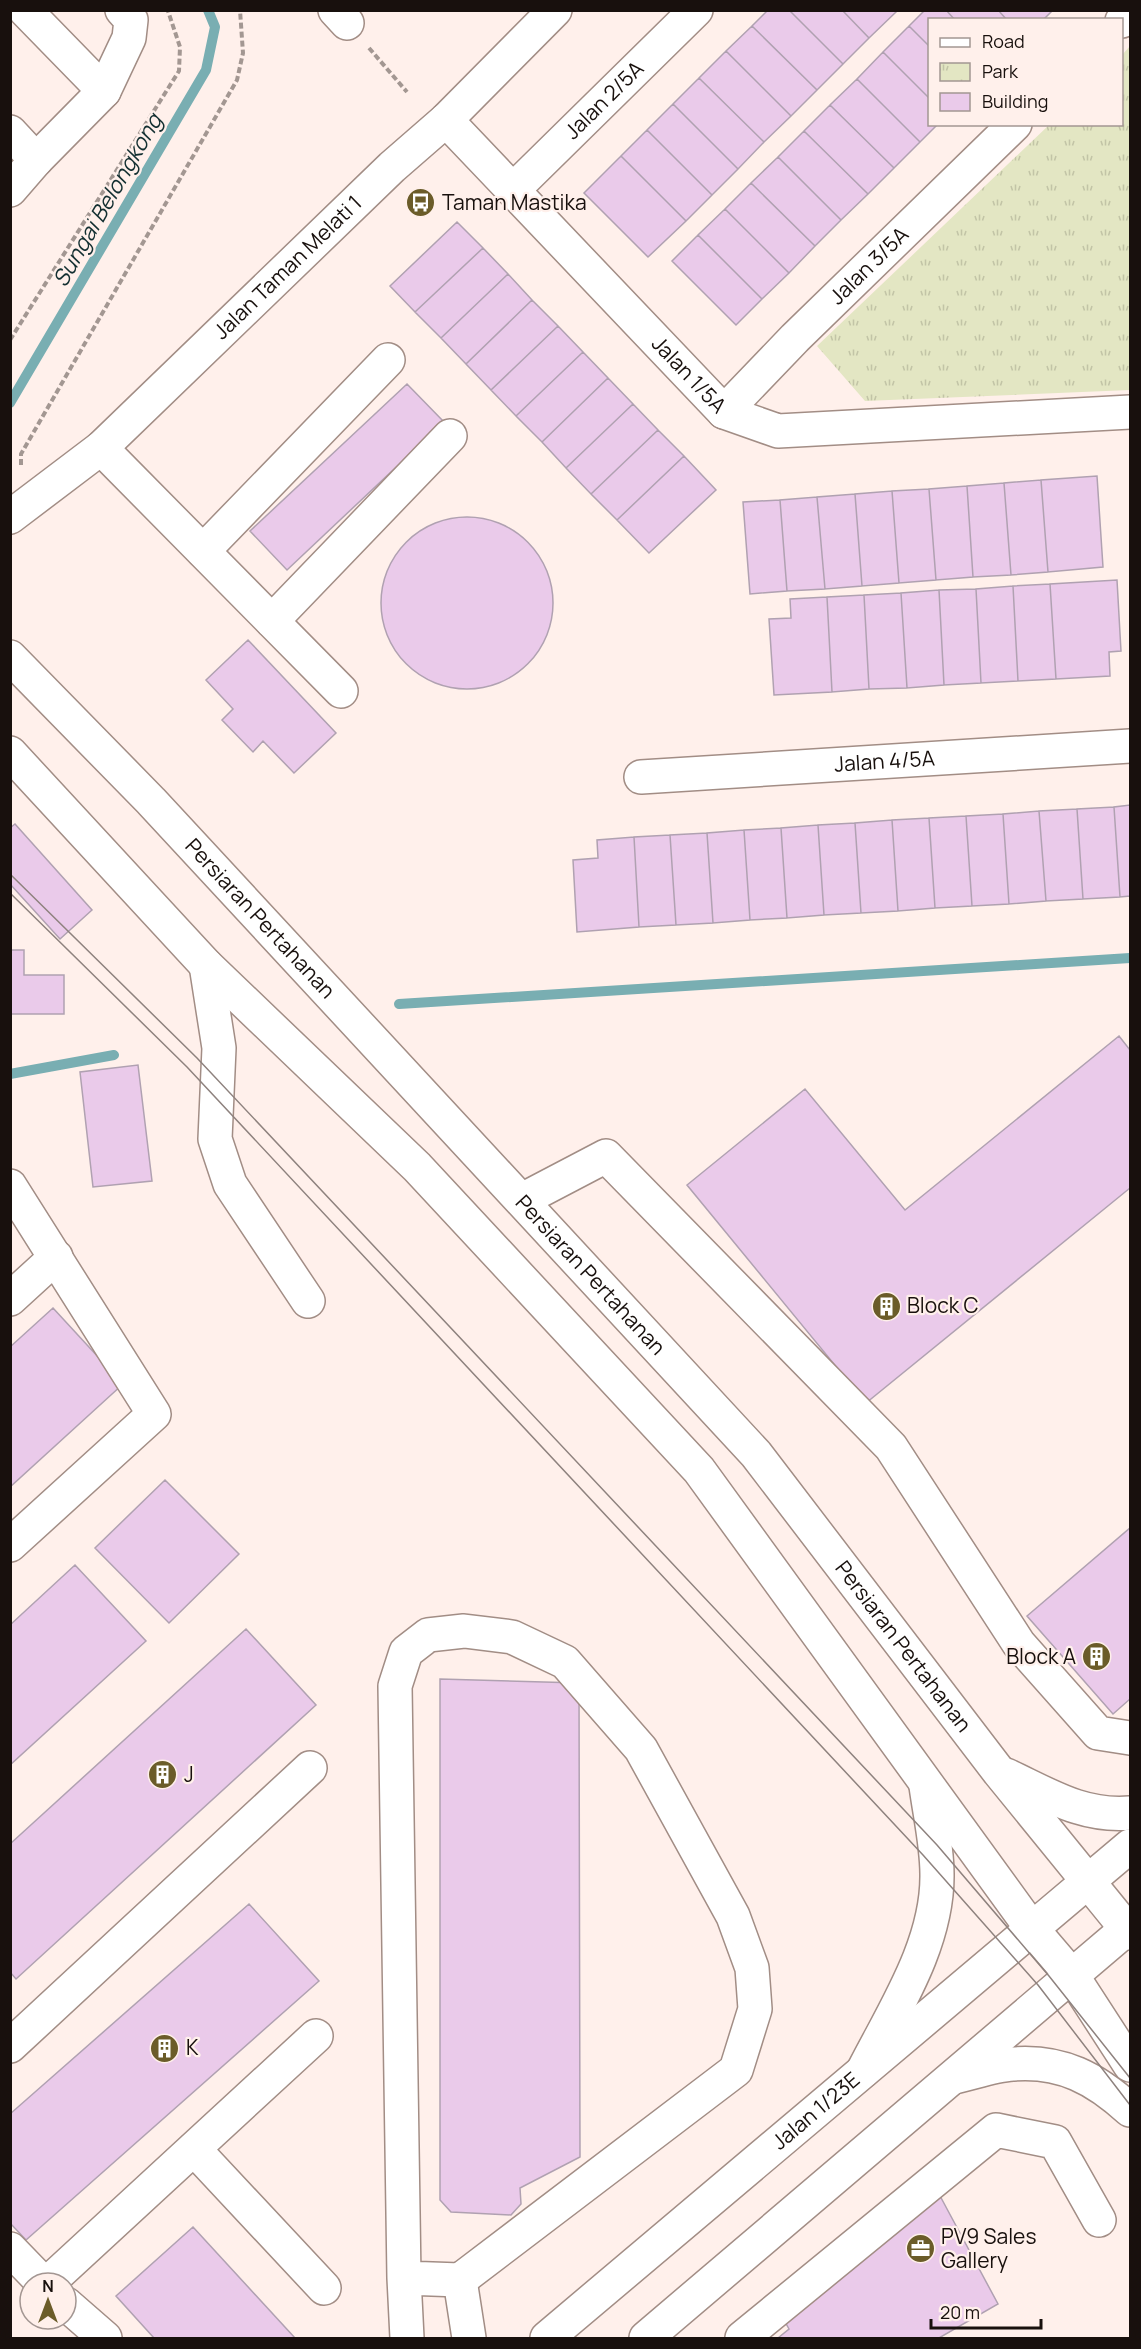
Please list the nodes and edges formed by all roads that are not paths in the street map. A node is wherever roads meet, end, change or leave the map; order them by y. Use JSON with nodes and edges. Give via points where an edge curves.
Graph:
{"nodes":[{"id":1,"x":25,"y":10,"type":"edge"},
{"id":2,"x":122,"y":10,"type":"edge"},
{"id":3,"x":555,"y":10,"type":"edge"},
{"id":4,"x":696,"y":10,"type":"edge"},
{"id":5,"x":104,"y":91,"type":"junction"},
{"id":6,"x":446,"y":120,"type":"junction"},
{"id":7,"x":1013,"y":126,"type":"edge"},
{"id":8,"x":10,"y":132,"type":"edge"},
{"id":9,"x":36,"y":160,"type":"junction"},
{"id":10,"x":10,"y":190,"type":"edge"},
{"id":11,"x":513,"y":190,"type":"junction"},
{"id":12,"x":388,"y":360,"type":"dead end"},
{"id":13,"x":724,"y":412,"type":"junction"},
{"id":14,"x":1131,"y":412,"type":"edge"},
{"id":15,"x":450,"y":436,"type":"dead end"},
{"id":16,"x":101,"y":448,"type":"junction"},
{"id":17,"x":10,"y":517,"type":"edge"},
{"id":18,"x":203,"y":551,"type":"junction"},
{"id":19,"x":272,"y":621,"type":"junction"},
{"id":20,"x":10,"y":657,"type":"edge"},
{"id":21,"x":341,"y":691,"type":"dead end"},
{"id":22,"x":1131,"y":746,"type":"edge"},
{"id":23,"x":10,"y":753,"type":"edge"},
{"id":24,"x":640,"y":777,"type":"dead end"},
{"id":25,"x":206,"y":965,"type":"junction"},
{"id":26,"x":10,"y":1186,"type":"edge"},
{"id":27,"x":522,"y":1200,"type":"junction"},
{"id":28,"x":56,"y":1257,"type":"junction"},
{"id":29,"x":10,"y":1299,"type":"edge"},
{"id":30,"x":308,"y":1301,"type":"dead end"},
{"id":31,"x":10,"y":1545,"type":"edge"},
{"id":32,"x":1131,"y":1738,"type":"edge"},
{"id":33,"x":310,"y":1768,"type":"dead end"},
{"id":34,"x":999,"y":1772,"type":"junction"},
{"id":35,"x":925,"y":1783,"type":"junction"},
{"id":36,"x":1131,"y":1813,"type":"edge"},
{"id":37,"x":1131,"y":1846,"type":"edge"},
{"id":38,"x":1087,"y":1882,"type":"junction"},
{"id":39,"x":1032,"y":1929,"type":"junction"},
{"id":40,"x":1130,"y":1929,"type":"edge"},
{"id":41,"x":1073,"y":1977,"type":"junction"},
{"id":42,"x":316,"y":2036,"type":"dead end"},
{"id":43,"x":10,"y":2046,"type":"edge"},
{"id":44,"x":1131,"y":2065,"type":"edge"},
{"id":45,"x":863,"y":2071,"type":"junction"},
{"id":46,"x":954,"y":2077,"type":"junction"},
{"id":47,"x":1131,"y":2110,"type":"edge"},
{"id":48,"x":194,"y":2149,"type":"junction"},
{"id":49,"x":1099,"y":2220,"type":"dead end"},
{"id":50,"x":10,"y":2249,"type":"edge"},
{"id":51,"x":31,"y":2271,"type":"edge"},
{"id":52,"x":61,"y":2271,"type":"edge"},
{"id":53,"x":404,"y":2278,"type":"junction"},
{"id":54,"x":460,"y":2280,"type":"junction"},
{"id":55,"x":324,"y":2288,"type":"dead end"},
{"id":56,"x":78,"y":2314,"type":"edge"},
{"id":57,"x":105,"y":2338,"type":"edge"},
{"id":58,"x":407,"y":2338,"type":"edge"},
{"id":59,"x":470,"y":2338,"type":"edge"},
{"id":60,"x":547,"y":2338,"type":"edge"},
{"id":61,"x":646,"y":2338,"type":"edge"},
{"id":62,"x":742,"y":2338,"type":"edge"}],
"edges":[{"from":1,"to":5,"type":"street"},
{"from":2,"to":5,"type":"street","via":[[130,20],[129,38]]},
{"from":3,"to":6,"type":"street","name":"Jalan Taman Melati 1"},
{"from":4,"to":11,"type":"street","name":"Jalan 2/5A"},
{"from":5,"to":9,"type":"street"},
{"from":6,"to":11,"type":"street","name":"Jalan 1/5A"},
{"from":6,"to":16,"type":"street","name":"Jalan Taman Melati 1"},
{"from":7,"to":13,"type":"street","name":"Jalan 3/5A"},
{"from":8,"to":9,"type":"street"},
{"from":9,"to":10,"type":"street"},
{"from":11,"to":13,"type":"street","name":"Jalan 1/5A"},
{"from":12,"to":18,"type":"street"},
{"from":13,"to":14,"type":"street","name":"Jalan 1/5A","via":[[778,431]]},
{"from":15,"to":19,"type":"street"},
{"from":16,"to":17,"type":"street","name":"Jalan Taman Melati 1"},
{"from":16,"to":18,"type":"street"},
{"from":18,"to":19,"type":"street"},
{"from":19,"to":21,"type":"street"},
{"from":20,"to":27,"type":"street","name":"Persiaran Pertahanan","via":[[151,801]]},
{"from":22,"to":24,"type":"street","name":"Jalan 4/5A"},
{"from":23,"to":25,"type":"street"},
{"from":25,"to":30,"type":"street","via":[[219,1048],[215,1139],[230,1184]]},
{"from":25,"to":35,"type":"street","via":[[417,1167],[699,1470]]},
{"from":26,"to":28,"type":"street"},
{"from":27,"to":32,"type":"street","via":[[606,1156],[891,1447],[1019,1644],[1098,1733]]},
{"from":27,"to":34,"type":"street","name":"Persiaran Pertahanan","via":[[756,1454]]},
{"from":28,"to":29,"type":"street"},
{"from":28,"to":31,"type":"street","via":[[154,1414]]},
{"from":33,"to":43,"type":"street"},
{"from":34,"to":36,"type":"street","via":[[1079,1809]]},
{"from":34,"to":38,"type":"street","name":"Persiaran Pertahanan"},
{"from":35,"to":39,"type":"street"},
{"from":35,"to":45,"type":"street","via":[[938,1874],[931,1927],[909,1982]]},
{"from":37,"to":38,"type":"street","name":"Jalan 1/23E"},
{"from":38,"to":39,"type":"street","name":"Jalan 1/23E"},
{"from":38,"to":40,"type":"street","name":"Persiaran Pertahanan"},
{"from":39,"to":41,"type":"street"},
{"from":39,"to":45,"type":"street","name":"Jalan 1/23E"},
{"from":40,"to":41,"type":"street"},
{"from":41,"to":44,"type":"street"},
{"from":41,"to":46,"type":"street"},
{"from":42,"to":48,"type":"street"},
{"from":45,"to":60,"type":"street","name":"Jalan 1/23E"},
{"from":46,"to":47,"type":"street","via":[[1013,2064],[1049,2066],[1080,2074],[1106,2087]]},
{"from":46,"to":61,"type":"street"},
{"from":48,"to":52,"type":"street"},
{"from":48,"to":55,"type":"street"},
{"from":49,"to":62,"type":"street","via":[[1055,2142],[996,2130]]},
{"from":50,"to":51,"type":"street"},
{"from":53,"to":54,"type":"street"},
{"from":53,"to":54,"type":"street","via":[[395,1686],[406,1652],[428,1635],[464,1631],[512,1637],[565,1662],[640,1749],[734,1916],[752,1968],[755,2009],[736,2070]]},
{"from":53,"to":58,"type":"street"},
{"from":54,"to":59,"type":"street"},
{"from":56,"to":57,"type":"street"}]}
